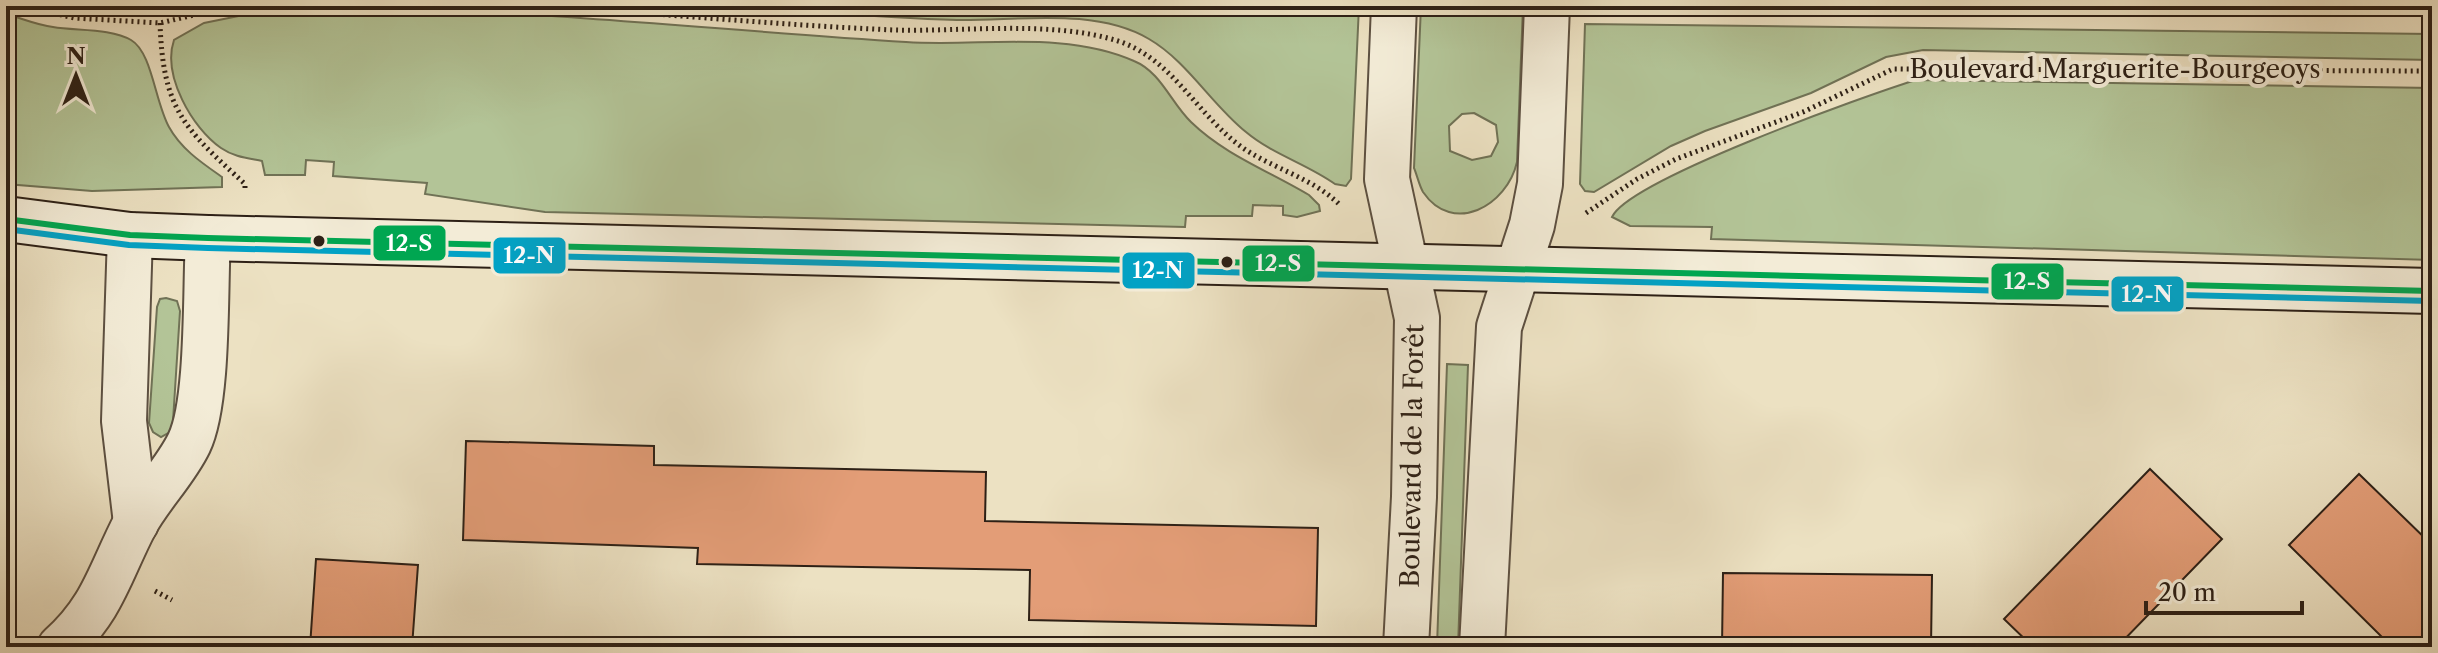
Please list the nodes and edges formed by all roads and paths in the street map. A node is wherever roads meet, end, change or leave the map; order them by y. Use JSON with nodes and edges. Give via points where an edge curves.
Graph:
{"nodes":[{"id":1,"x":25,"y":6,"type":"edge"},
{"id":2,"x":232,"y":6,"type":"edge"},
{"id":3,"x":549,"y":6,"type":"edge"},
{"id":4,"x":1394,"y":6,"type":"edge"},
{"id":5,"x":1547,"y":6,"type":"edge"},
{"id":6,"x":160,"y":23,"type":"junction"},
{"id":7,"x":2432,"y":71,"type":"edge"},
{"id":8,"x":245,"y":184,"type":"dead end"},
{"id":9,"x":1339,"y":203,"type":"dead end"},
{"id":10,"x":1591,"y":211,"type":"dead end"},
{"id":11,"x":6,"y":219,"type":"edge"},
{"id":12,"x":130,"y":235,"type":"junction"},
{"id":13,"x":208,"y":238,"type":"junction"},
{"id":14,"x":1405,"y":266,"type":"junction"},
{"id":15,"x":1517,"y":270,"type":"junction"},
{"id":16,"x":2432,"y":291,"type":"edge"},
{"id":17,"x":136,"y":523,"type":"junction"},
{"id":18,"x":60,"y":647,"type":"edge"},
{"id":19,"x":1406,"y":647,"type":"edge"},
{"id":20,"x":1482,"y":647,"type":"edge"}],
"edges":[{"from":1,"to":6,"type":"path","via":[[74,18]]},
{"from":2,"to":6,"type":"path"},
{"from":3,"to":9,"type":"path","via":[[893,30],[1096,36],[1130,46],[1160,63],[1200,110],[1245,150],[1310,182]]},
{"from":4,"to":14,"type":"street","name":"Boulevard de la Forêt","via":[[1387,179]]},
{"from":5,"to":15,"type":"street","via":[[1540,184]]},
{"from":6,"to":8,"type":"path","via":[[161,65],[169,97],[186,127]]},
{"from":7,"to":10,"type":"path","name":"Boulevard Marguerite-Bourgeoys","via":[[1893,69],[1803,112],[1676,159]]},
{"from":11,"to":12,"type":"street"},
{"from":12,"to":13,"type":"street"},
{"from":12,"to":17,"type":"street","via":[[124,421]]},
{"from":13,"to":14,"type":"street"},
{"from":13,"to":17,"type":"street","via":[[195,425],[189,444]]},
{"from":14,"to":15,"type":"street"},
{"from":14,"to":19,"type":"street","name":"Boulevard de la Forêt","via":[[1417,318]]},
{"from":15,"to":16,"type":"street"},
{"from":15,"to":20,"type":"street","via":[[1499,327]]},
{"from":17,"to":18,"type":"street","via":[[97,607]]}]}
